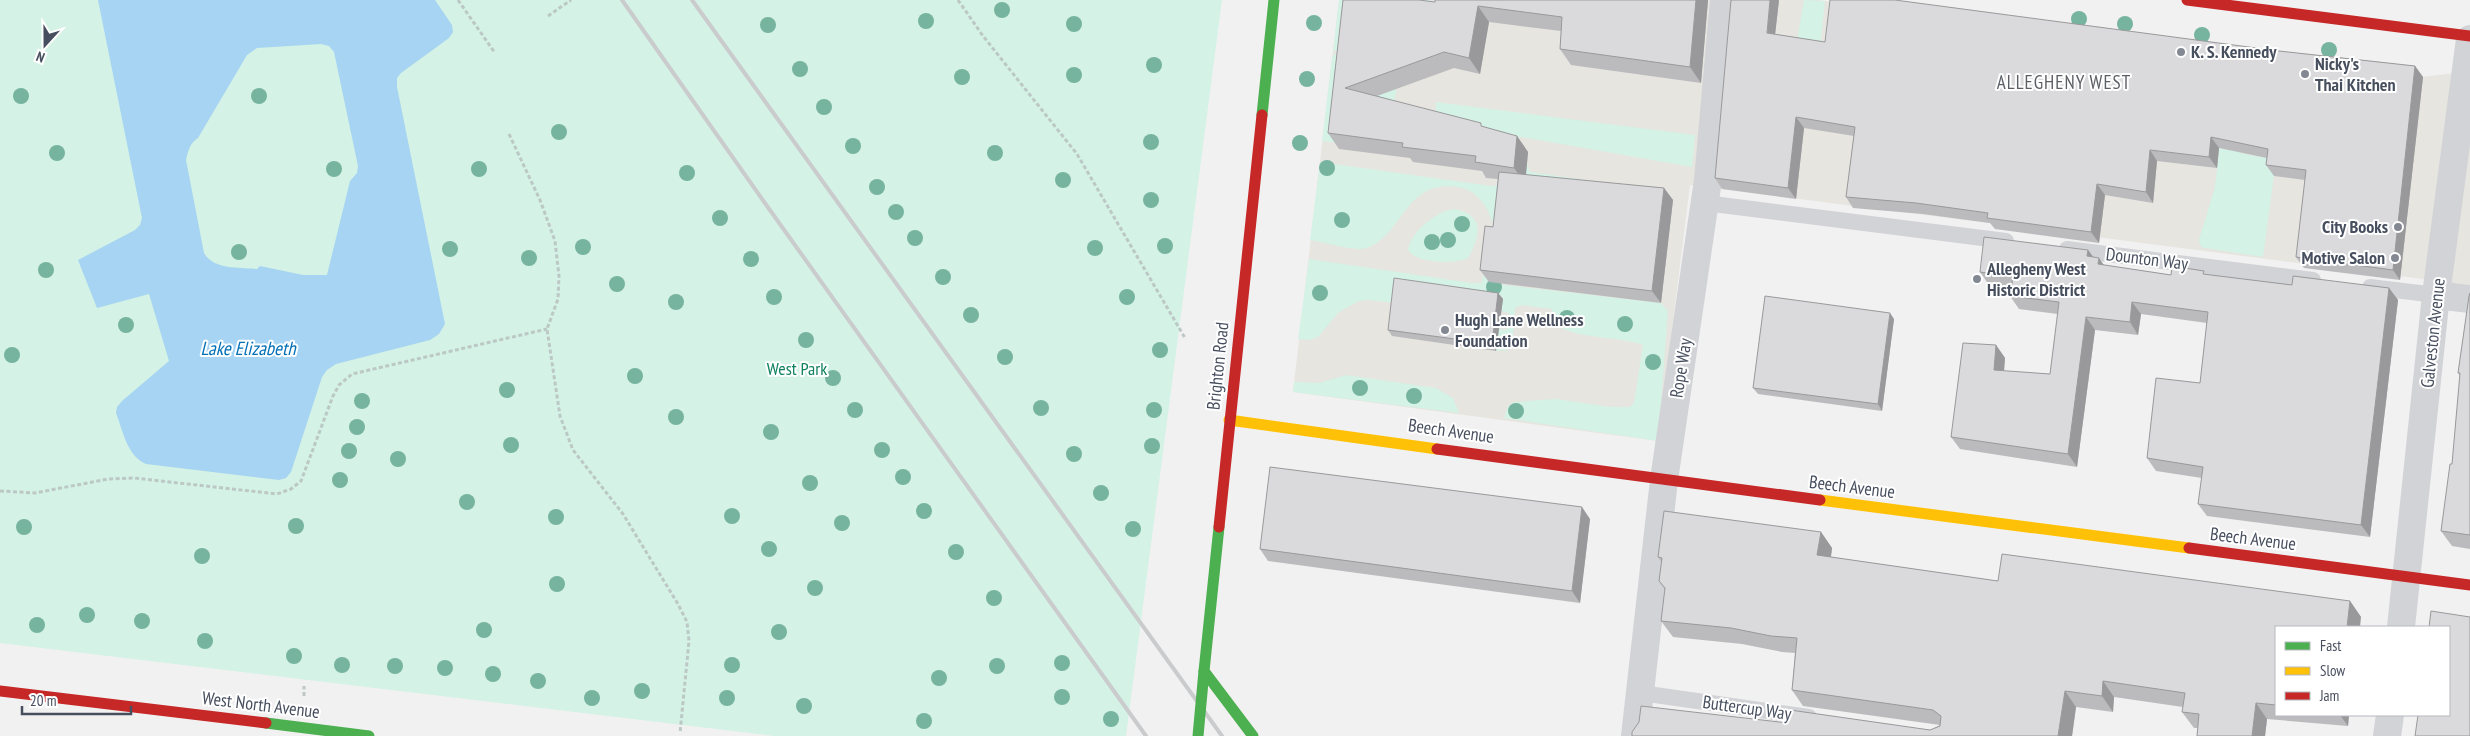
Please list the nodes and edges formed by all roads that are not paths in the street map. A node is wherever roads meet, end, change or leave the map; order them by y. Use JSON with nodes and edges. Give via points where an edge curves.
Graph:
{"nodes":[{"id":1,"x":1274,"y":0,"type":"edge"},
{"id":2,"x":1724,"y":0,"type":"edge"},
{"id":3,"x":2187,"y":0,"type":"edge"},
{"id":4,"x":2470,"y":38,"type":"edge"},
{"id":5,"x":1705,"y":203,"type":"junction"},
{"id":6,"x":2024,"y":243,"type":"edge"},
{"id":7,"x":2053,"y":247,"type":"edge"},
{"id":8,"x":2329,"y":282,"type":"edge"},
{"id":9,"x":2359,"y":286,"type":"edge"},
{"id":10,"x":2436,"y":295,"type":"junction"},
{"id":11,"x":2470,"y":299,"type":"edge"},
{"id":12,"x":1229,"y":420,"type":"junction"},
{"id":13,"x":1664,"y":480,"type":"junction"},
{"id":14,"x":2408,"y":577,"type":"junction"},
{"id":15,"x":2470,"y":585,"type":"edge"},
{"id":16,"x":2401,"y":626,"type":"edge"},
{"id":17,"x":1204,"y":671,"type":"junction"},
{"id":18,"x":0,"y":691,"type":"edge"},
{"id":19,"x":1641,"y":693,"type":"junction"},
{"id":20,"x":2390,"y":716,"type":"edge"},
{"id":21,"x":1826,"y":719,"type":"edge"},
{"id":22,"x":266,"y":730,"type":"edge"},
{"id":23,"x":369,"y":736,"type":"edge"},
{"id":24,"x":1198,"y":736,"type":"edge"},
{"id":25,"x":1253,"y":736,"type":"edge"},
{"id":26,"x":1635,"y":736,"type":"edge"},
{"id":27,"x":2387,"y":736,"type":"edge"}],
"edges":[{"from":1,"to":12,"type":"street","name":"Brighton Road"},
{"from":2,"to":5,"type":"street","name":"Rope Way"},
{"from":3,"to":4,"type":"street"},
{"from":4,"to":10,"type":"street","name":"Galveston Avenue"},
{"from":5,"to":6,"type":"lane"},
{"from":5,"to":13,"type":"street","name":"Rope Way"},
{"from":7,"to":8,"type":"lane","name":"Dounton Way"},
{"from":9,"to":10,"type":"lane"},
{"from":10,"to":11,"type":"street"},
{"from":10,"to":14,"type":"street","name":"Galveston Avenue"},
{"from":12,"to":13,"type":"street","name":"Beech Avenue"},
{"from":12,"to":17,"type":"street","name":"Brighton Road"},
{"from":13,"to":14,"type":"street","name":"Beech Avenue"},
{"from":13,"to":19,"type":"street","name":"Rope Way"},
{"from":14,"to":15,"type":"street","name":"Beech Avenue"},
{"from":14,"to":16,"type":"street","name":"Galveston Avenue"},
{"from":17,"to":24,"type":"street","name":"Brighton Road","bridge":true},
{"from":17,"to":25,"type":"street"},
{"from":18,"to":22,"type":"street","name":"West North Avenue"},
{"from":19,"to":21,"type":"lane","name":"Buttercup Way"},
{"from":19,"to":26,"type":"street","name":"Rope Way"},
{"from":20,"to":27,"type":"street"},
{"from":22,"to":23,"type":"street","name":"West North Avenue"}]}
